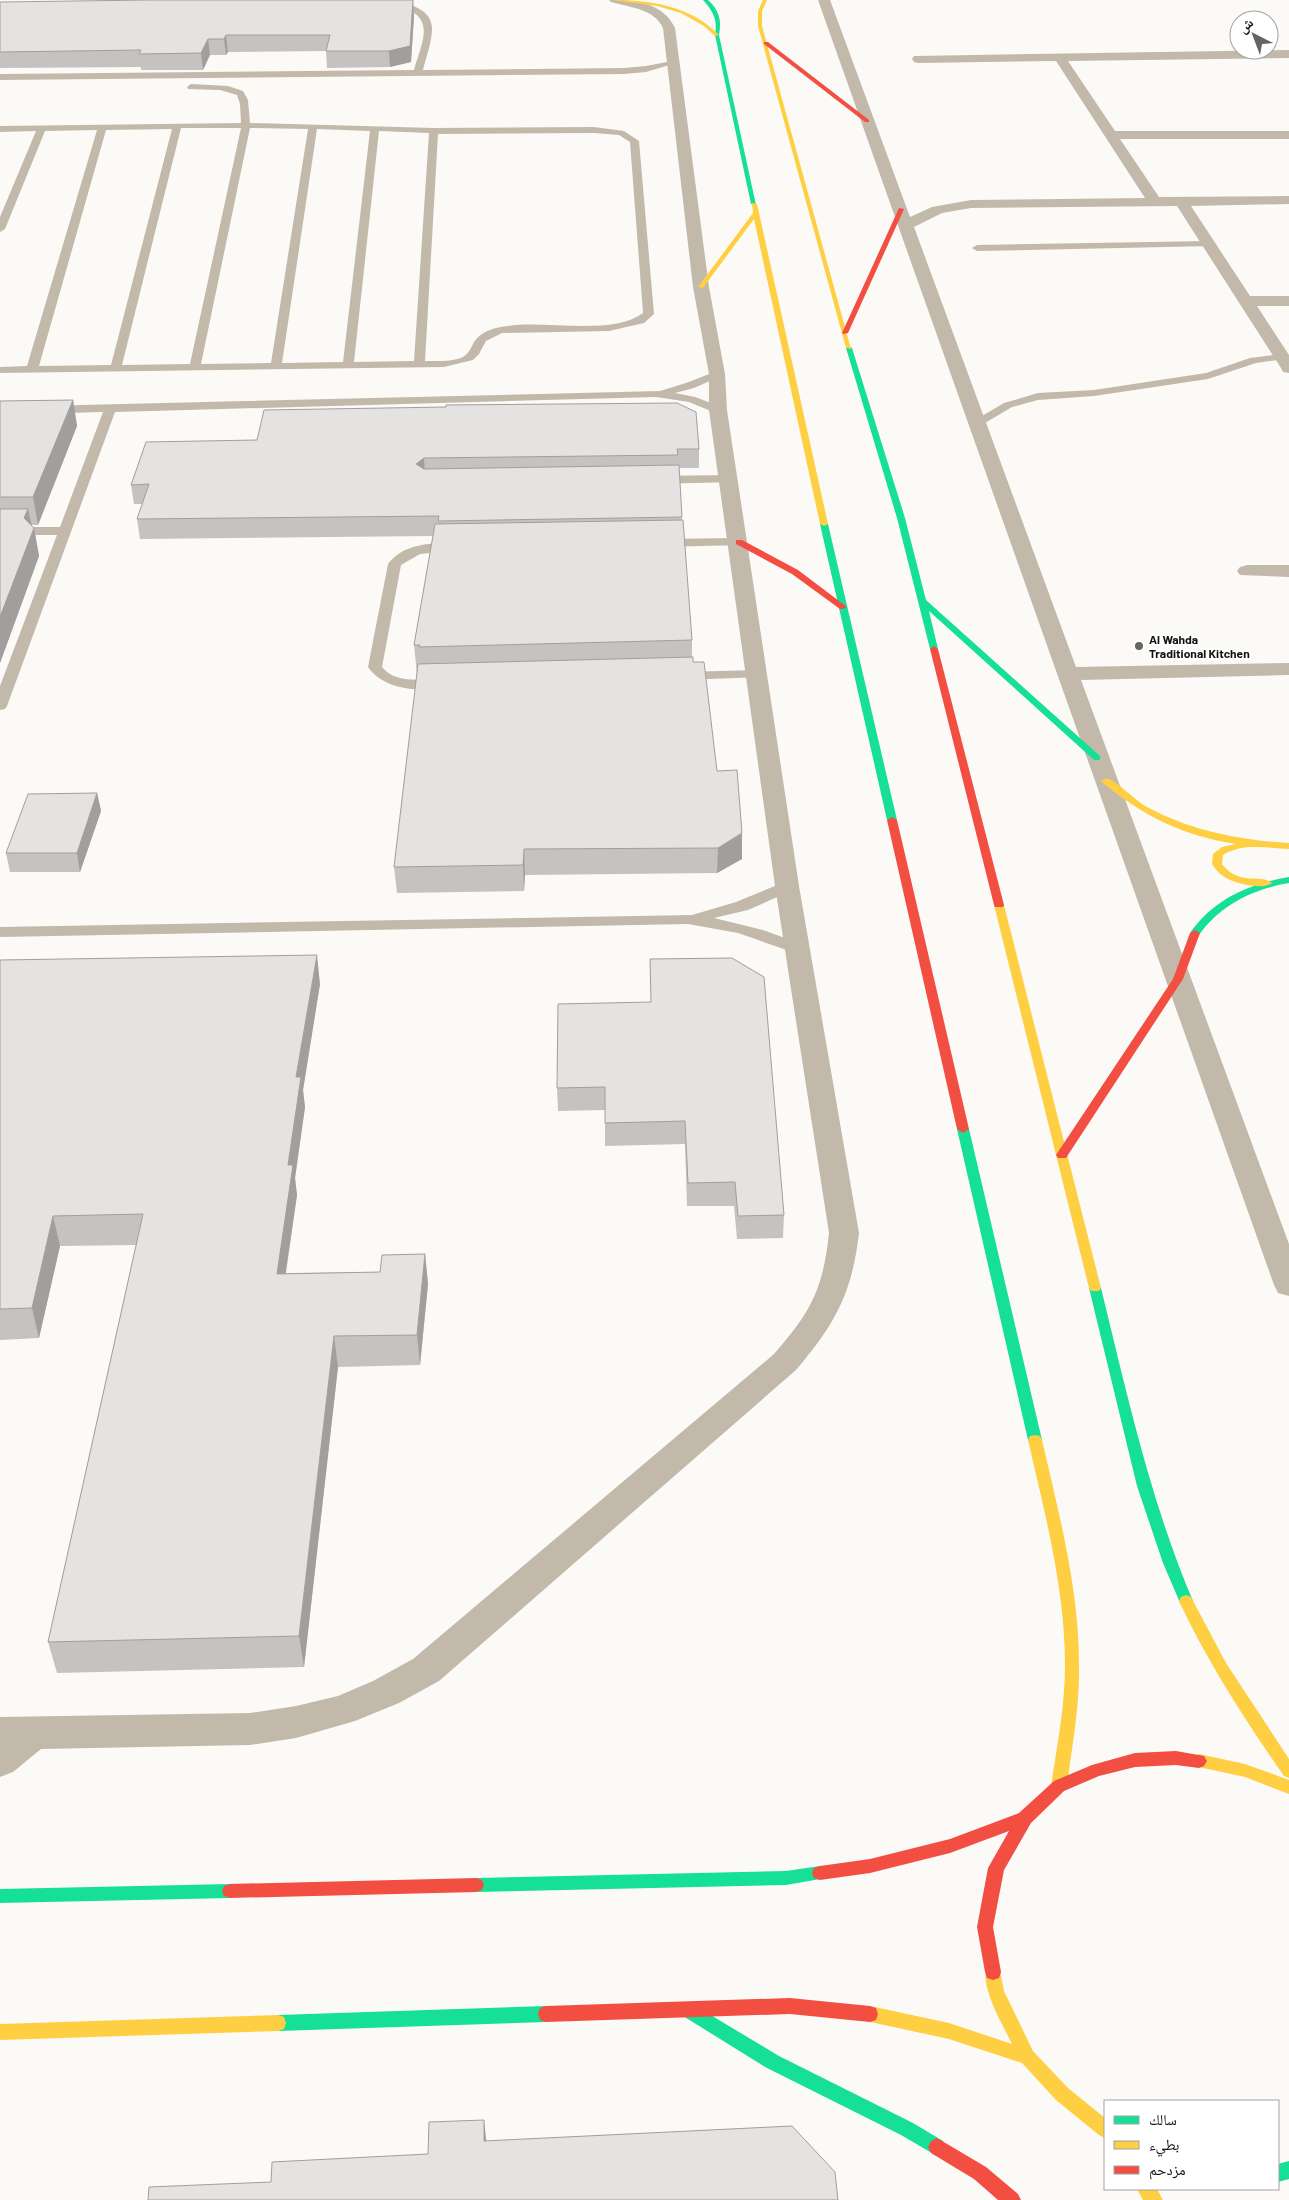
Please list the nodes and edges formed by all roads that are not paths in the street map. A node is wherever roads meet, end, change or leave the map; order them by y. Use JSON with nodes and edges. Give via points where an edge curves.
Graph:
{"nodes":[{"id":1,"x":383,"y":0,"type":"edge"},
{"id":2,"x":615,"y":0,"type":"edge"},
{"id":3,"x":705,"y":0,"type":"edge"},
{"id":4,"x":765,"y":0,"type":"edge"},
{"id":5,"x":824,"y":0,"type":"edge"},
{"id":6,"x":717,"y":34,"type":"junction"},
{"id":7,"x":766,"y":43,"type":"junction"},
{"id":8,"x":1289,"y":54,"type":"edge"},
{"id":9,"x":1060,"y":57,"type":"junction"},
{"id":10,"x":918,"y":58,"type":"dead end"},
{"id":11,"x":624,"y":71,"type":"junction"},
{"id":12,"x":418,"y":72,"type":"junction"},
{"id":13,"x":667,"y":74,"type":"junction"},
{"id":14,"x":0,"y":77,"type":"edge"},
{"id":15,"x":184,"y":87,"type":"dead end"},
{"id":16,"x":867,"y":121,"type":"junction"},
{"id":17,"x":246,"y":125,"type":"junction"},
{"id":18,"x":103,"y":126,"type":"junction"},
{"id":19,"x":177,"y":126,"type":"junction"},
{"id":20,"x":313,"y":126,"type":"junction"},
{"id":21,"x":42,"y":128,"type":"junction"},
{"id":22,"x":375,"y":128,"type":"junction"},
{"id":23,"x":0,"y":129,"type":"edge"},
{"id":24,"x":434,"y":131,"type":"junction"},
{"id":25,"x":1289,"y":135,"type":"edge"},
{"id":26,"x":1110,"y":136,"type":"junction"},
{"id":27,"x":930,"y":198,"type":"dead end"},
{"id":28,"x":1289,"y":200,"type":"edge"},
{"id":29,"x":1182,"y":201,"type":"junction"},
{"id":30,"x":1155,"y":202,"type":"junction"},
{"id":31,"x":902,"y":203,"type":"junction"},
{"id":32,"x":972,"y":204,"type":"junction"},
{"id":33,"x":756,"y":213,"type":"junction"},
{"id":34,"x":0,"y":229,"type":"edge"},
{"id":35,"x":1209,"y":244,"type":"junction"},
{"id":36,"x":977,"y":248,"type":"dead end"},
{"id":37,"x":700,"y":287,"type":"junction"},
{"id":38,"x":1245,"y":301,"type":"junction"},
{"id":39,"x":1289,"y":301,"type":"edge"},
{"id":40,"x":845,"y":333,"type":"junction"},
{"id":41,"x":1285,"y":362,"type":"edge"},
{"id":42,"x":419,"y":365,"type":"junction"},
{"id":43,"x":276,"y":366,"type":"junction"},
{"id":44,"x":348,"y":366,"type":"junction"},
{"id":45,"x":195,"y":367,"type":"junction"},
{"id":46,"x":116,"y":368,"type":"junction"},
{"id":47,"x":32,"y":369,"type":"junction"},
{"id":48,"x":0,"y":370,"type":"edge"},
{"id":49,"x":717,"y":374,"type":"junction"},
{"id":50,"x":656,"y":394,"type":"junction"},
{"id":51,"x":110,"y":408,"type":"junction"},
{"id":52,"x":718,"y":410,"type":"junction"},
{"id":53,"x":0,"y":411,"type":"edge"},
{"id":54,"x":976,"y":423,"type":"junction"},
{"id":55,"x":730,"y":479,"type":"junction"},
{"id":56,"x":641,"y":480,"type":"edge"},
{"id":57,"x":65,"y":531,"type":"junction"},
{"id":58,"x":0,"y":532,"type":"edge"},
{"id":59,"x":739,"y":542,"type":"junction"},
{"id":60,"x":651,"y":544,"type":"edge"},
{"id":61,"x":466,"y":547,"type":"edge"},
{"id":62,"x":1247,"y":571,"type":"dead end"},
{"id":63,"x":1289,"y":571,"type":"edge"},
{"id":64,"x":922,"y":601,"type":"junction"},
{"id":65,"x":843,"y":607,"type":"junction"},
{"id":66,"x":1289,"y":670,"type":"edge"},
{"id":67,"x":758,"y":674,"type":"junction"},
{"id":68,"x":1067,"y":674,"type":"junction"},
{"id":69,"x":670,"y":677,"type":"edge"},
{"id":70,"x":456,"y":682,"type":"edge"},
{"id":71,"x":0,"y":706,"type":"edge"},
{"id":72,"x":1097,"y":758,"type":"junction"},
{"id":73,"x":1106,"y":781,"type":"junction"},
{"id":74,"x":1255,"y":844,"type":"junction"},
{"id":75,"x":1289,"y":846,"type":"edge"},
{"id":76,"x":1289,"y":880,"type":"edge"},
{"id":77,"x":1274,"y":882,"type":"junction"},
{"id":78,"x":787,"y":886,"type":"junction"},
{"id":79,"x":688,"y":919,"type":"junction"},
{"id":80,"x":0,"y":932,"type":"edge"},
{"id":81,"x":798,"y":949,"type":"junction"},
{"id":82,"x":1178,"y":979,"type":"junction"},
{"id":83,"x":1062,"y":1155,"type":"junction"},
{"id":84,"x":1289,"y":1285,"type":"edge"},
{"id":85,"x":16,"y":1733,"type":"edge"},
{"id":86,"x":0,"y":1761,"type":"edge"},
{"id":87,"x":1289,"y":1771,"type":"edge"},
{"id":88,"x":1059,"y":1786,"type":"junction"},
{"id":89,"x":1289,"y":1787,"type":"edge"},
{"id":90,"x":1024,"y":1818,"type":"junction"},
{"id":91,"x":0,"y":1896,"type":"edge"},
{"id":92,"x":689,"y":2010,"type":"junction"},
{"id":93,"x":0,"y":2032,"type":"edge"},
{"id":94,"x":1027,"y":2057,"type":"junction"},
{"id":95,"x":1104,"y":2129,"type":"edge"},
{"id":96,"x":987,"y":2187,"type":"edge"},
{"id":97,"x":1012,"y":2200,"type":"edge"}],
"edges":[{"from":1,"to":12,"type":"lane","via":[[411,8],[429,24]]},
{"from":2,"to":6,"type":"main road","via":[[642,2],[684,12],[711,26]]},
{"from":2,"to":13,"type":"street","via":[[652,11],[667,21]]},
{"from":3,"to":6,"type":"main road","via":[[719,17],[721,24]]},
{"from":4,"to":7,"type":"main road","via":[[758,23]]},
{"from":5,"to":16,"type":"street"},
{"from":6,"to":33,"type":"main road"},
{"from":7,"to":16,"type":"main road"},
{"from":7,"to":40,"type":"main road"},
{"from":8,"to":9,"type":"street"},
{"from":9,"to":10,"type":"street"},
{"from":9,"to":26,"type":"street"},
{"from":11,"to":12,"type":"lane"},
{"from":11,"to":13,"type":"lane"},
{"from":11,"to":13,"type":"lane","via":[[651,68]]},
{"from":12,"to":14,"type":"lane"},
{"from":13,"to":37,"type":"street"},
{"from":15,"to":17,"type":"lane","via":[[239,92],[243,97]]},
{"from":16,"to":31,"type":"street"},
{"from":17,"to":19,"type":"lane"},
{"from":17,"to":20,"type":"lane"},
{"from":17,"to":45,"type":"lane"},
{"from":18,"to":19,"type":"lane"},
{"from":18,"to":21,"type":"lane"},
{"from":18,"to":47,"type":"lane"},
{"from":19,"to":46,"type":"lane"},
{"from":20,"to":22,"type":"lane"},
{"from":20,"to":43,"type":"lane"},
{"from":21,"to":23,"type":"lane"},
{"from":21,"to":34,"type":"lane"},
{"from":22,"to":24,"type":"lane"},
{"from":22,"to":44,"type":"lane"},
{"from":24,"to":42,"type":"lane"},
{"from":24,"to":42,"type":"lane","via":[[594,130],[621,133],[632,138],[649,314],[639,322],[619,327],[498,331],[480,340],[474,353],[463,361]]},
{"from":25,"to":26,"type":"street"},
{"from":26,"to":30,"type":"street"},
{"from":27,"to":32,"type":"street"},
{"from":28,"to":29,"type":"street"},
{"from":29,"to":30,"type":"street"},
{"from":29,"to":35,"type":"street"},
{"from":30,"to":32,"type":"street"},
{"from":31,"to":32,"type":"street","via":[[922,215]]},
{"from":31,"to":40,"type":"main road"},
{"from":31,"to":54,"type":"street"},
{"from":33,"to":37,"type":"main road"},
{"from":33,"to":65,"type":"main road"},
{"from":35,"to":36,"type":"lane"},
{"from":35,"to":38,"type":"street"},
{"from":37,"to":49,"type":"street"},
{"from":38,"to":39,"type":"street"},
{"from":38,"to":41,"type":"street"},
{"from":40,"to":64,"type":"main road","via":[[901,518]]},
{"from":41,"to":54,"type":"lane","via":[[1254,360],[1208,376],[1094,393],[1038,397],[1002,408]]},
{"from":42,"to":44,"type":"lane"},
{"from":43,"to":44,"type":"lane"},
{"from":43,"to":45,"type":"lane"},
{"from":45,"to":46,"type":"lane"},
{"from":46,"to":47,"type":"lane"},
{"from":47,"to":48,"type":"lane"},
{"from":49,"to":50,"type":"lane","via":[[690,386]]},
{"from":49,"to":52,"type":"street"},
{"from":50,"to":51,"type":"lane"},
{"from":50,"to":52,"type":"lane","via":[[691,399]]},
{"from":51,"to":53,"type":"lane"},
{"from":51,"to":57,"type":"lane"},
{"from":52,"to":55,"type":"street"},
{"from":54,"to":68,"type":"street"},
{"from":55,"to":56,"type":"lane"},
{"from":55,"to":59,"type":"street"},
{"from":57,"to":58,"type":"lane"},
{"from":57,"to":71,"type":"lane"},
{"from":59,"to":60,"type":"lane"},
{"from":59,"to":65,"type":"main road","via":[[795,572]]},
{"from":59,"to":67,"type":"street"},
{"from":61,"to":70,"type":"lane","via":[[420,549],[400,558],[395,564],[375,667],[378,673],[393,681]]},
{"from":62,"to":63,"type":"street"},
{"from":64,"to":72,"type":"main road"},
{"from":64,"to":83,"type":"main road"},
{"from":65,"to":88,"type":"main road","via":[[1061,1552],[1072,1665]]},
{"from":66,"to":68,"type":"street"},
{"from":67,"to":69,"type":"lane"},
{"from":67,"to":78,"type":"street"},
{"from":68,"to":72,"type":"street"},
{"from":72,"to":73,"type":"street"},
{"from":73,"to":74,"type":"main road","via":[[1139,806],[1179,826],[1226,840]]},
{"from":73,"to":82,"type":"street"},
{"from":74,"to":75,"type":"main road"},
{"from":74,"to":77,"type":"main road","via":[[1223,850],[1217,856],[1219,869],[1250,883]]},
{"from":76,"to":77,"type":"main road"},
{"from":77,"to":82,"type":"main road","via":[[1251,890],[1214,911],[1200,924]]},
{"from":78,"to":79,"type":"lane","via":[[742,906]]},
{"from":78,"to":81,"type":"street"},
{"from":79,"to":80,"type":"lane"},
{"from":79,"to":81,"type":"lane","via":[[735,927]]},
{"from":81,"to":85,"type":"street","via":[[844,1233],[841,1266],[831,1300],[812,1332],[785,1362],[426,1670],[386,1692],[342,1710],[250,1729]]},
{"from":82,"to":83,"type":"main road"},
{"from":82,"to":84,"type":"street"},
{"from":83,"to":87,"type":"main road","via":[[1146,1496],[1165,1552],[1222,1670]]},
{"from":85,"to":86,"type":"street"},
{"from":88,"to":89,"type":"main road","via":[[1097,1770],[1135,1760],[1176,1758],[1219,1763]]},
{"from":88,"to":90,"type":"main road"},
{"from":90,"to":91,"type":"main road","via":[[950,1846],[870,1866],[786,1878]]},
{"from":90,"to":94,"type":"main road","via":[[996,1868],[985,1927],[996,1992]]},
{"from":92,"to":93,"type":"main road"},
{"from":92,"to":94,"type":"main road","via":[[790,2006],[870,2014],[949,2031]]},
{"from":92,"to":96,"type":"main road","via":[[773,2062],[907,2129]]},
{"from":94,"to":95,"type":"main road","via":[[1062,2094]]},
{"from":96,"to":97,"type":"main road"}]}
